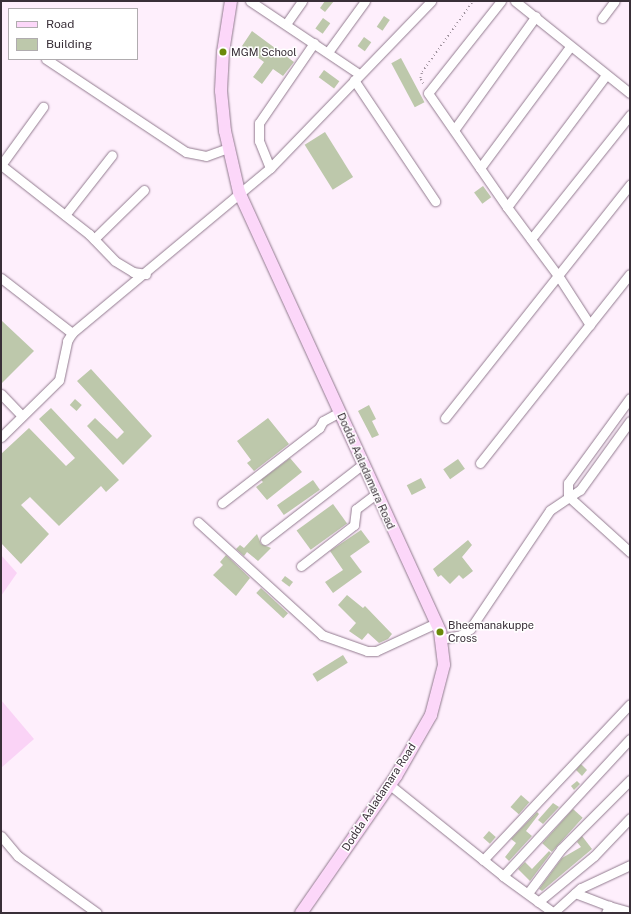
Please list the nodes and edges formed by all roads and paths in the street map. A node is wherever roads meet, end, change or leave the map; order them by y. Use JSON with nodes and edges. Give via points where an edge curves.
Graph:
{"nodes":[{"id":1,"x":231,"y":1,"type":"edge"},
{"id":2,"x":250,"y":1,"type":"edge"},
{"id":3,"x":302,"y":1,"type":"edge"},
{"id":4,"x":365,"y":1,"type":"edge"},
{"id":5,"x":431,"y":1,"type":"edge"},
{"id":6,"x":473,"y":1,"type":"edge"},
{"id":7,"x":501,"y":1,"type":"edge"},
{"id":8,"x":515,"y":1,"type":"edge"},
{"id":9,"x":614,"y":1,"type":"edge"},
{"id":10,"x":536,"y":16,"type":"junction"},
{"id":11,"x":602,"y":18,"type":"dead end"},
{"id":12,"x":286,"y":24,"type":"junction"},
{"id":13,"x":314,"y":42,"type":"junction"},
{"id":14,"x":570,"y":47,"type":"junction"},
{"id":15,"x":328,"y":52,"type":"junction"},
{"id":16,"x":48,"y":60,"type":"edge"},
{"id":17,"x":606,"y":75,"type":"junction"},
{"id":18,"x":356,"y":77,"type":"junction"},
{"id":19,"x":428,"y":93,"type":"junction"},
{"id":20,"x":630,"y":93,"type":"edge"},
{"id":21,"x":43,"y":107,"type":"dead end"},
{"id":22,"x":630,"y":115,"type":"edge"},
{"id":23,"x":454,"y":130,"type":"junction"},
{"id":24,"x":228,"y":148,"type":"junction"},
{"id":25,"x":112,"y":155,"type":"dead end"},
{"id":26,"x":1,"y":165,"type":"edge"},
{"id":27,"x":270,"y":168,"type":"junction"},
{"id":28,"x":480,"y":168,"type":"junction"},
{"id":29,"x":630,"y":185,"type":"edge"},
{"id":30,"x":144,"y":190,"type":"dead end"},
{"id":31,"x":239,"y":192,"type":"junction"},
{"id":32,"x":435,"y":201,"type":"dead end"},
{"id":33,"x":507,"y":207,"type":"junction"},
{"id":34,"x":65,"y":215,"type":"junction"},
{"id":35,"x":94,"y":239,"type":"junction"},
{"id":36,"x":531,"y":239,"type":"junction"},
{"id":37,"x":146,"y":274,"type":"junction"},
{"id":38,"x":630,"y":274,"type":"edge"},
{"id":39,"x":559,"y":276,"type":"junction"},
{"id":40,"x":1,"y":278,"type":"edge"},
{"id":41,"x":590,"y":326,"type":"junction"},
{"id":42,"x":72,"y":333,"type":"junction"},
{"id":43,"x":1,"y":394,"type":"edge"},
{"id":44,"x":630,"y":398,"type":"edge"},
{"id":45,"x":340,"y":412,"type":"junction"},
{"id":46,"x":22,"y":416,"type":"junction"},
{"id":47,"x":445,"y":418,"type":"dead end"},
{"id":48,"x":630,"y":421,"type":"edge"},
{"id":49,"x":1,"y":437,"type":"edge"},
{"id":50,"x":480,"y":463,"type":"dead end"},
{"id":51,"x":363,"y":464,"type":"junction"},
{"id":52,"x":376,"y":494,"type":"junction"},
{"id":53,"x":568,"y":496,"type":"junction"},
{"id":54,"x":222,"y":503,"type":"dead end"},
{"id":55,"x":198,"y":522,"type":"dead end"},
{"id":56,"x":265,"y":540,"type":"dead end"},
{"id":57,"x":630,"y":552,"type":"edge"},
{"id":58,"x":302,"y":566,"type":"dead end"},
{"id":59,"x":436,"y":623,"type":"junction"},
{"id":60,"x":441,"y":639,"type":"junction"},
{"id":61,"x":630,"y":704,"type":"edge"},
{"id":62,"x":630,"y":739,"type":"edge"},
{"id":63,"x":630,"y":780,"type":"edge"},
{"id":64,"x":390,"y":785,"type":"junction"},
{"id":65,"x":630,"y":818,"type":"edge"},
{"id":66,"x":1,"y":836,"type":"edge"},
{"id":67,"x":483,"y":860,"type":"junction"},
{"id":68,"x":630,"y":865,"type":"edge"},
{"id":69,"x":503,"y":876,"type":"junction"},
{"id":70,"x":528,"y":893,"type":"junction"},
{"id":71,"x":576,"y":893,"type":"junction"},
{"id":72,"x":538,"y":902,"type":"junction"},
{"id":73,"x":607,"y":909,"type":"edge"},
{"id":74,"x":630,"y":912,"type":"edge"},
{"id":75,"x":97,"y":913,"type":"edge"},
{"id":76,"x":301,"y":913,"type":"edge"},
{"id":77,"x":554,"y":913,"type":"edge"}],
"edges":[{"from":1,"to":24,"type":"main road","name":"Dodda Aaladamara Road","via":[[223,52],[221,91]]},
{"from":2,"to":12,"type":"street"},
{"from":3,"to":12,"type":"street"},
{"from":4,"to":15,"type":"street"},
{"from":5,"to":18,"type":"street"},
{"from":6,"to":19,"type":"path","via":[[422,72],[420,78]]},
{"from":7,"to":19,"type":"street"},
{"from":8,"to":10,"type":"street"},
{"from":9,"to":11,"type":"street"},
{"from":10,"to":14,"type":"street"},
{"from":10,"to":23,"type":"street"},
{"from":12,"to":13,"type":"street"},
{"from":13,"to":15,"type":"street"},
{"from":13,"to":27,"type":"street","via":[[259,123],[259,141]]},
{"from":14,"to":17,"type":"street"},
{"from":14,"to":28,"type":"street"},
{"from":15,"to":18,"type":"street"},
{"from":16,"to":24,"type":"street","via":[[186,152],[206,156]]},
{"from":17,"to":20,"type":"street"},
{"from":17,"to":33,"type":"street"},
{"from":18,"to":27,"type":"street"},
{"from":18,"to":32,"type":"street"},
{"from":19,"to":23,"type":"street"},
{"from":21,"to":26,"type":"street"},
{"from":22,"to":36,"type":"street"},
{"from":23,"to":28,"type":"street"},
{"from":24,"to":31,"type":"main road","name":"Dodda Aaladamara Road"},
{"from":25,"to":34,"type":"street"},
{"from":26,"to":34,"type":"street"},
{"from":27,"to":31,"type":"street"},
{"from":28,"to":33,"type":"street"},
{"from":29,"to":39,"type":"street"},
{"from":30,"to":35,"type":"street"},
{"from":31,"to":37,"type":"street"},
{"from":31,"to":45,"type":"main road","name":"Dodda Aaladamara Road"},
{"from":33,"to":36,"type":"street"},
{"from":34,"to":35,"type":"street"},
{"from":35,"to":37,"type":"street","via":[[115,261],[134,272]]},
{"from":36,"to":39,"type":"street"},
{"from":37,"to":42,"type":"street"},
{"from":38,"to":41,"type":"street"},
{"from":39,"to":41,"type":"street"},
{"from":39,"to":47,"type":"street"},
{"from":40,"to":42,"type":"street"},
{"from":41,"to":50,"type":"street"},
{"from":42,"to":46,"type":"street","via":[[67,341],[59,380]]},
{"from":43,"to":46,"type":"street"},
{"from":44,"to":53,"type":"street","via":[[568,483]]},
{"from":45,"to":51,"type":"main road","name":"Dodda Aaladamara Road"},
{"from":45,"to":54,"type":"street","via":[[323,422]]},
{"from":46,"to":49,"type":"street"},
{"from":48,"to":53,"type":"street","via":[[580,490]]},
{"from":51,"to":52,"type":"main road","name":"Dodda Aaladamara Road"},
{"from":51,"to":56,"type":"street"},
{"from":52,"to":58,"type":"street","via":[[356,509],[354,526]]},
{"from":52,"to":59,"type":"main road","name":"Dodda Aaladamara Road"},
{"from":53,"to":57,"type":"street"},
{"from":53,"to":60,"type":"street","via":[[550,510],[470,629],[461,635]]},
{"from":55,"to":59,"type":"street","via":[[322,635],[376,651]]},
{"from":59,"to":60,"type":"main road","name":"Dodda Aaladamara Road"},
{"from":60,"to":64,"type":"main road","name":"Dodda Aaladamara Road","via":[[444,665],[431,715]]},
{"from":61,"to":67,"type":"street"},
{"from":62,"to":69,"type":"street"},
{"from":63,"to":70,"type":"street","via":[[561,849]]},
{"from":64,"to":67,"type":"street"},
{"from":64,"to":76,"type":"main road","name":"Dodda Aaladamara Road"},
{"from":65,"to":72,"type":"street","via":[[594,856]]},
{"from":66,"to":75,"type":"street","via":[[18,856]]},
{"from":67,"to":69,"type":"street"},
{"from":68,"to":71,"type":"street"},
{"from":69,"to":70,"type":"street"},
{"from":70,"to":72,"type":"street"},
{"from":71,"to":73,"type":"street"},
{"from":71,"to":77,"type":"street"},
{"from":72,"to":77,"type":"street"},
{"from":73,"to":74,"type":"street"}]}
